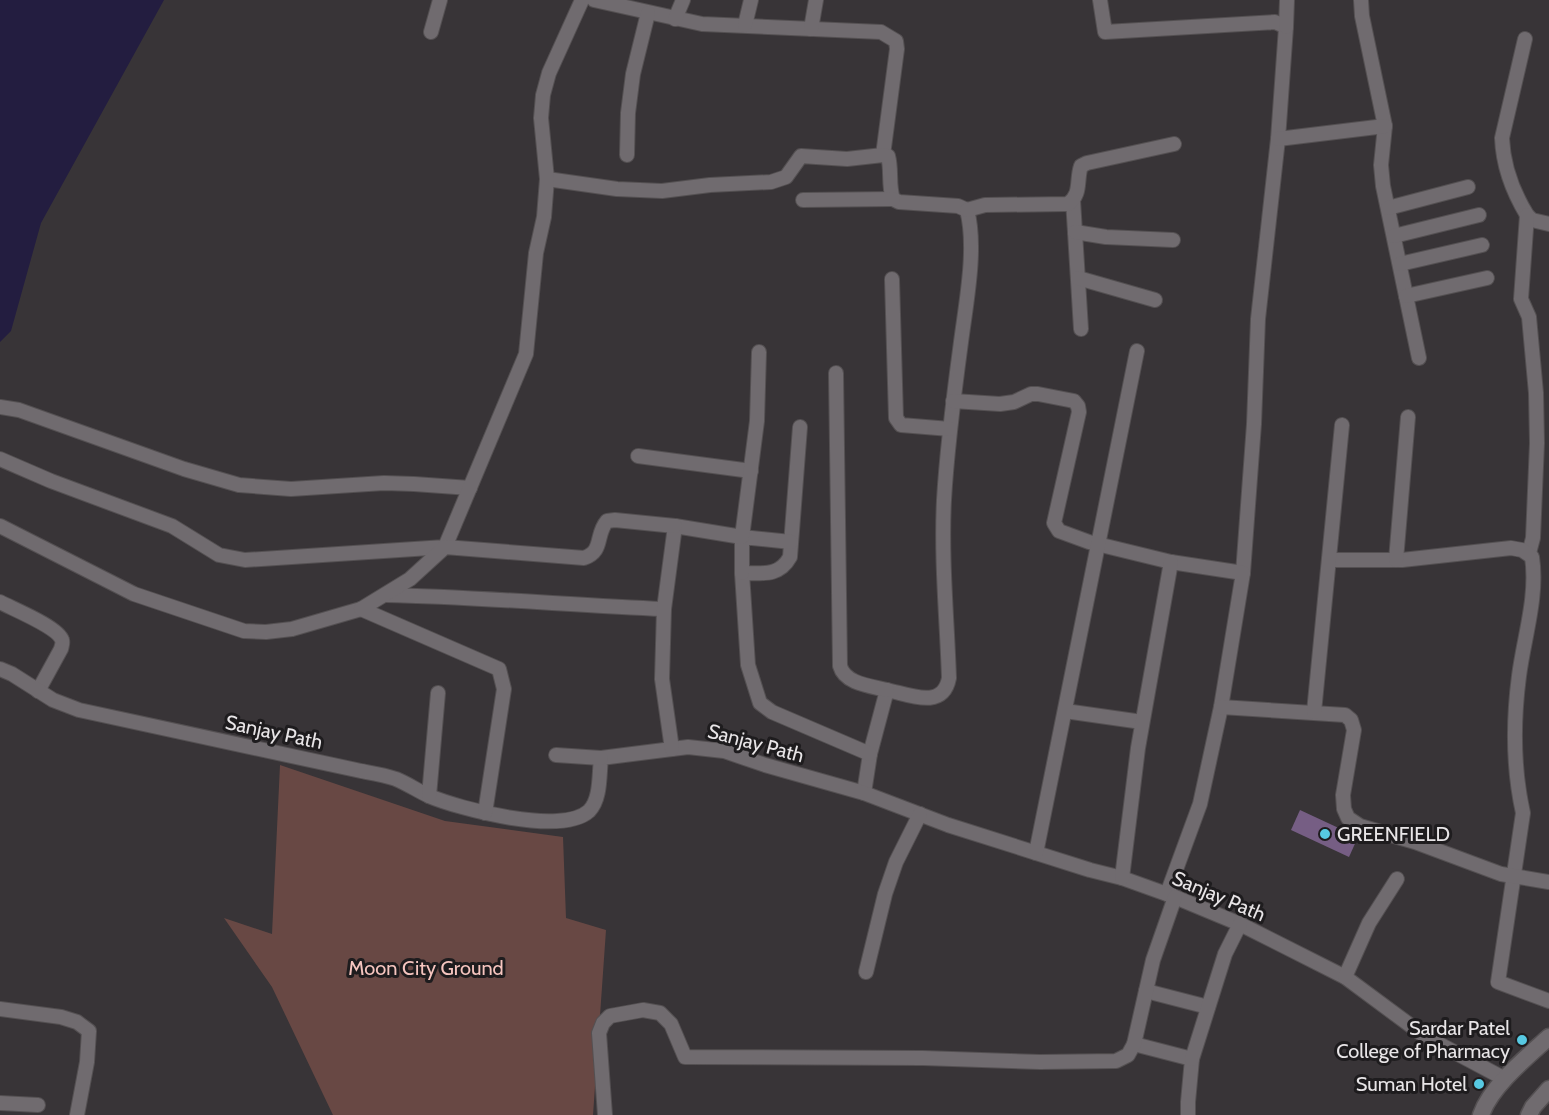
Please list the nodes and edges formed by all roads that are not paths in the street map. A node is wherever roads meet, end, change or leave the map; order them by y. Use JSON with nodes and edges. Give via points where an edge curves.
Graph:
{"nodes":[{"id":1,"x":440,"y":0,"type":"edge"},
{"id":2,"x":582,"y":0,"type":"edge"},
{"id":3,"x":594,"y":0,"type":"edge"},
{"id":4,"x":683,"y":0,"type":"edge"},
{"id":5,"x":751,"y":0,"type":"edge"},
{"id":6,"x":816,"y":0,"type":"edge"},
{"id":7,"x":1100,"y":0,"type":"edge"},
{"id":8,"x":1287,"y":0,"type":"edge"},
{"id":9,"x":1361,"y":0,"type":"edge"},
{"id":10,"x":648,"y":13,"type":"junction"},
{"id":11,"x":675,"y":19,"type":"junction"},
{"id":12,"x":745,"y":26,"type":"junction"},
{"id":13,"x":1286,"y":27,"type":"junction"},
{"id":14,"x":810,"y":29,"type":"junction"},
{"id":15,"x":431,"y":32,"type":"dead end"},
{"id":16,"x":1525,"y":39,"type":"dead end"},
{"id":17,"x":1385,"y":126,"type":"junction"},
{"id":18,"x":1278,"y":139,"type":"junction"},
{"id":19,"x":1174,"y":144,"type":"dead end"},
{"id":20,"x":627,"y":155,"type":"dead end"},
{"id":21,"x":883,"y":155,"type":"junction"},
{"id":22,"x":547,"y":179,"type":"junction"},
{"id":23,"x":1468,"y":187,"type":"dead end"},
{"id":24,"x":893,"y":199,"type":"junction"},
{"id":25,"x":802,"y":200,"type":"dead end"},
{"id":26,"x":1073,"y":200,"type":"junction"},
{"id":27,"x":1388,"y":208,"type":"junction"},
{"id":28,"x":967,"y":210,"type":"junction"},
{"id":29,"x":1479,"y":215,"type":"dead end"},
{"id":30,"x":1527,"y":215,"type":"junction"},
{"id":31,"x":1549,"y":224,"type":"edge"},
{"id":32,"x":1075,"y":232,"type":"junction"},
{"id":33,"x":1394,"y":236,"type":"junction"},
{"id":34,"x":1173,"y":240,"type":"dead end"},
{"id":35,"x":1482,"y":245,"type":"dead end"},
{"id":36,"x":1400,"y":264,"type":"junction"},
{"id":37,"x":1078,"y":278,"type":"junction"},
{"id":38,"x":1487,"y":278,"type":"dead end"},
{"id":39,"x":892,"y":279,"type":"dead end"},
{"id":40,"x":1406,"y":296,"type":"junction"},
{"id":41,"x":1155,"y":300,"type":"dead end"},
{"id":42,"x":1081,"y":329,"type":"dead end"},
{"id":43,"x":1137,"y":351,"type":"dead end"},
{"id":44,"x":759,"y":352,"type":"dead end"},
{"id":45,"x":1419,"y":358,"type":"dead end"},
{"id":46,"x":836,"y":373,"type":"dead end"},
{"id":47,"x":953,"y":401,"type":"junction"},
{"id":48,"x":0,"y":407,"type":"edge"},
{"id":49,"x":1408,"y":417,"type":"dead end"},
{"id":50,"x":1342,"y":425,"type":"dead end"},
{"id":51,"x":800,"y":427,"type":"dead end"},
{"id":52,"x":950,"y":429,"type":"junction"},
{"id":53,"x":638,"y":456,"type":"dead end"},
{"id":54,"x":0,"y":459,"type":"edge"},
{"id":55,"x":751,"y":471,"type":"junction"},
{"id":56,"x":470,"y":488,"type":"junction"},
{"id":57,"x":0,"y":526,"type":"edge"},
{"id":58,"x":675,"y":526,"type":"junction"},
{"id":59,"x":742,"y":537,"type":"junction"},
{"id":60,"x":792,"y":542,"type":"junction"},
{"id":61,"x":1100,"y":544,"type":"junction"},
{"id":62,"x":445,"y":547,"type":"junction"},
{"id":63,"x":1528,"y":553,"type":"junction"},
{"id":64,"x":1329,"y":560,"type":"junction"},
{"id":65,"x":1396,"y":560,"type":"junction"},
{"id":66,"x":1172,"y":562,"type":"junction"},
{"id":67,"x":742,"y":573,"type":"junction"},
{"id":68,"x":1243,"y":573,"type":"junction"},
{"id":69,"x":385,"y":595,"type":"junction"},
{"id":70,"x":0,"y":602,"type":"edge"},
{"id":71,"x":361,"y":609,"type":"junction"},
{"id":72,"x":664,"y":609,"type":"junction"},
{"id":73,"x":0,"y":669,"type":"edge"},
{"id":74,"x":887,"y":690,"type":"junction"},
{"id":75,"x":38,"y":691,"type":"junction"},
{"id":76,"x":438,"y":693,"type":"dead end"},
{"id":77,"x":1221,"y":707,"type":"junction"},
{"id":78,"x":1065,"y":711,"type":"junction"},
{"id":79,"x":1314,"y":712,"type":"junction"},
{"id":80,"x":1143,"y":722,"type":"junction"},
{"id":81,"x":672,"y":749,"type":"junction"},
{"id":82,"x":870,"y":754,"type":"junction"},
{"id":83,"x":556,"y":755,"type":"dead end"},
{"id":84,"x":601,"y":758,"type":"junction"},
{"id":85,"x":864,"y":793,"type":"junction"},
{"id":86,"x":429,"y":796,"type":"junction"},
{"id":87,"x":485,"y":813,"type":"junction"},
{"id":88,"x":921,"y":814,"type":"junction"},
{"id":89,"x":1036,"y":853,"type":"junction"},
{"id":90,"x":1515,"y":876,"type":"junction"},
{"id":91,"x":1122,"y":878,"type":"junction"},
{"id":92,"x":1397,"y":879,"type":"dead end"},
{"id":93,"x":1549,"y":882,"type":"edge"},
{"id":94,"x":1171,"y":895,"type":"junction"},
{"id":95,"x":1240,"y":924,"type":"junction"},
{"id":96,"x":866,"y":972,"type":"dead end"},
{"id":97,"x":1345,"y":976,"type":"junction"},
{"id":98,"x":1146,"y":991,"type":"junction"},
{"id":99,"x":1549,"y":1001,"type":"edge"},
{"id":100,"x":1208,"y":1007,"type":"junction"},
{"id":101,"x":0,"y":1009,"type":"edge"},
{"id":102,"x":1549,"y":1037,"type":"edge"},
{"id":103,"x":1134,"y":1044,"type":"junction"},
{"id":104,"x":1192,"y":1059,"type":"junction"},
{"id":105,"x":1505,"y":1079,"type":"junction"},
{"id":106,"x":1549,"y":1089,"type":"edge"},
{"id":107,"x":0,"y":1103,"type":"edge"},
{"id":108,"x":38,"y":1105,"type":"dead end"},
{"id":109,"x":77,"y":1115,"type":"edge"},
{"id":110,"x":605,"y":1115,"type":"edge"},
{"id":111,"x":1188,"y":1115,"type":"edge"},
{"id":112,"x":1481,"y":1115,"type":"edge"},
{"id":113,"x":1529,"y":1115,"type":"edge"}],
"edges":[{"from":1,"to":15,"type":"street"},
{"from":2,"to":22,"type":"street","via":[[543,95],[541,118]]},
{"from":3,"to":10,"type":"street"},
{"from":4,"to":11,"type":"street"},
{"from":5,"to":12,"type":"street"},
{"from":6,"to":14,"type":"street"},
{"from":7,"to":13,"type":"street","via":[[1105,32],[1275,22]]},
{"from":8,"to":13,"type":"street"},
{"from":9,"to":17,"type":"street"},
{"from":10,"to":11,"type":"street"},
{"from":10,"to":20,"type":"street","via":[[633,74]]},
{"from":11,"to":12,"type":"street"},
{"from":12,"to":14,"type":"street"},
{"from":13,"to":18,"type":"street"},
{"from":14,"to":21,"type":"street","via":[[881,32],[896,41]]},
{"from":16,"to":30,"type":"street","via":[[1502,138],[1507,172]]},
{"from":17,"to":18,"type":"street"},
{"from":17,"to":27,"type":"street","via":[[1381,165]]},
{"from":18,"to":68,"type":"street","via":[[1258,319]]},
{"from":19,"to":26,"type":"street","via":[[1081,166],[1078,192]]},
{"from":21,"to":22,"type":"street","via":[[847,159],[801,156],[791,172],[780,180],[662,191]]},
{"from":21,"to":24,"type":"street","via":[[888,156]]},
{"from":22,"to":56,"type":"street","via":[[526,354]]},
{"from":23,"to":27,"type":"street"},
{"from":24,"to":25,"type":"street"},
{"from":24,"to":28,"type":"street"},
{"from":26,"to":28,"type":"street","via":[[1062,205],[985,205]]},
{"from":26,"to":32,"type":"street"},
{"from":27,"to":33,"type":"street"},
{"from":28,"to":47,"type":"street","via":[[970,273]]},
{"from":29,"to":33,"type":"street"},
{"from":30,"to":31,"type":"street"},
{"from":30,"to":63,"type":"street","via":[[1521,299],[1529,317],[1533,350],[1537,443],[1534,531]]},
{"from":32,"to":34,"type":"street"},
{"from":32,"to":37,"type":"street"},
{"from":33,"to":36,"type":"street"},
{"from":35,"to":36,"type":"street"},
{"from":36,"to":40,"type":"street"},
{"from":37,"to":41,"type":"street"},
{"from":37,"to":42,"type":"street"},
{"from":38,"to":40,"type":"street"},
{"from":39,"to":52,"type":"street","via":[[896,418],[901,425]]},
{"from":40,"to":45,"type":"street"},
{"from":43,"to":61,"type":"street"},
{"from":44,"to":55,"type":"street","via":[[758,421]]},
{"from":46,"to":74,"type":"street","via":[[840,666],[842,674],[850,679]]},
{"from":47,"to":52,"type":"street"},
{"from":47,"to":61,"type":"street","via":[[1000,404],[1031,394],[1074,401],[1079,412],[1054,523],[1059,531]]},
{"from":48,"to":56,"type":"street","via":[[19,410],[238,485],[291,489],[384,483]]},
{"from":49,"to":65,"type":"street"},
{"from":50,"to":64,"type":"street"},
{"from":51,"to":60,"type":"street"},
{"from":52,"to":74,"type":"street","via":[[944,502],[947,690],[940,697],[929,698]]},
{"from":53,"to":55,"type":"street"},
{"from":54,"to":62,"type":"street","via":[[172,526],[230,558]]},
{"from":55,"to":59,"type":"street"},
{"from":56,"to":62,"type":"street"},
{"from":57,"to":71,"type":"street","via":[[134,594],[244,631],[292,629]]},
{"from":58,"to":59,"type":"street"},
{"from":58,"to":62,"type":"street","via":[[607,521],[597,549],[584,558]]},
{"from":58,"to":72,"type":"street"},
{"from":59,"to":60,"type":"street"},
{"from":59,"to":67,"type":"street"},
{"from":60,"to":67,"type":"street","via":[[784,567],[770,573]]},
{"from":61,"to":66,"type":"street"},
{"from":61,"to":78,"type":"street"},
{"from":62,"to":69,"type":"street","via":[[410,579]]},
{"from":63,"to":65,"type":"street","via":[[1511,548]]},
{"from":63,"to":90,"type":"street","via":[[1533,557],[1533,592],[1519,676],[1515,733],[1523,813]]},
{"from":64,"to":65,"type":"street"},
{"from":64,"to":79,"type":"street"},
{"from":66,"to":68,"type":"street"},
{"from":66,"to":80,"type":"street"},
{"from":67,"to":82,"type":"street","via":[[748,665],[760,703],[772,712]]},
{"from":68,"to":77,"type":"street"},
{"from":69,"to":71,"type":"street"},
{"from":69,"to":72,"type":"street"},
{"from":70,"to":75,"type":"street","via":[[61,637],[61,649]]},
{"from":71,"to":87,"type":"street","via":[[499,669],[504,689]]},
{"from":72,"to":81,"type":"street","via":[[662,679]]},
{"from":73,"to":75,"type":"street","name":"Sanjay Path"},
{"from":74,"to":82,"type":"street"},
{"from":75,"to":86,"type":"street","name":"Sanjay Path","via":[[79,710],[396,779]]},
{"from":76,"to":86,"type":"street"},
{"from":77,"to":79,"type":"street"},
{"from":77,"to":94,"type":"street","via":[[1200,804]]},
{"from":78,"to":80,"type":"street"},
{"from":78,"to":89,"type":"street"},
{"from":79,"to":90,"type":"street","via":[[1345,715],[1351,720],[1354,730],[1343,795],[1348,818],[1360,826]]},
{"from":80,"to":91,"type":"street"},
{"from":81,"to":84,"type":"street","name":"Sanjay Path"},
{"from":81,"to":85,"type":"street","name":"Sanjay Path","via":[[724,751]]},
{"from":82,"to":85,"type":"street"},
{"from":83,"to":84,"type":"street"},
{"from":84,"to":87,"type":"street","name":"Sanjay Path","via":[[597,799],[589,811],[576,818],[547,822]]},
{"from":85,"to":88,"type":"street","name":"Sanjay Path"},
{"from":86,"to":87,"type":"street","name":"Sanjay Path"},
{"from":88,"to":89,"type":"street","name":"Sanjay Path"},
{"from":88,"to":96,"type":"street","via":[[896,862]]},
{"from":89,"to":91,"type":"street","name":"Sanjay Path"},
{"from":90,"to":93,"type":"street"},
{"from":90,"to":99,"type":"street","via":[[1498,982]]},
{"from":91,"to":94,"type":"street","name":"Sanjay Path"},
{"from":92,"to":97,"type":"street","via":[[1369,923]]},
{"from":94,"to":95,"type":"street","name":"Sanjay Path"},
{"from":94,"to":98,"type":"street"},
{"from":95,"to":97,"type":"street","name":"Sanjay Path"},
{"from":95,"to":100,"type":"street","via":[[1224,954]]},
{"from":97,"to":105,"type":"street","name":"Sanjay Path","via":[[1426,1037]]},
{"from":98,"to":100,"type":"street"},
{"from":98,"to":103,"type":"street"},
{"from":100,"to":104,"type":"street"},
{"from":101,"to":109,"type":"street","via":[[61,1017],[78,1022],[89,1031]]},
{"from":102,"to":105,"type":"street"},
{"from":103,"to":104,"type":"street"},
{"from":103,"to":110,"type":"street","via":[[1128,1055],[1116,1060],[685,1057],[670,1024],[660,1013],[643,1010],[610,1016],[599,1034]]},
{"from":104,"to":111,"type":"street"},
{"from":105,"to":112,"type":"street"},
{"from":106,"to":113,"type":"street"},
{"from":107,"to":108,"type":"street"}]}
